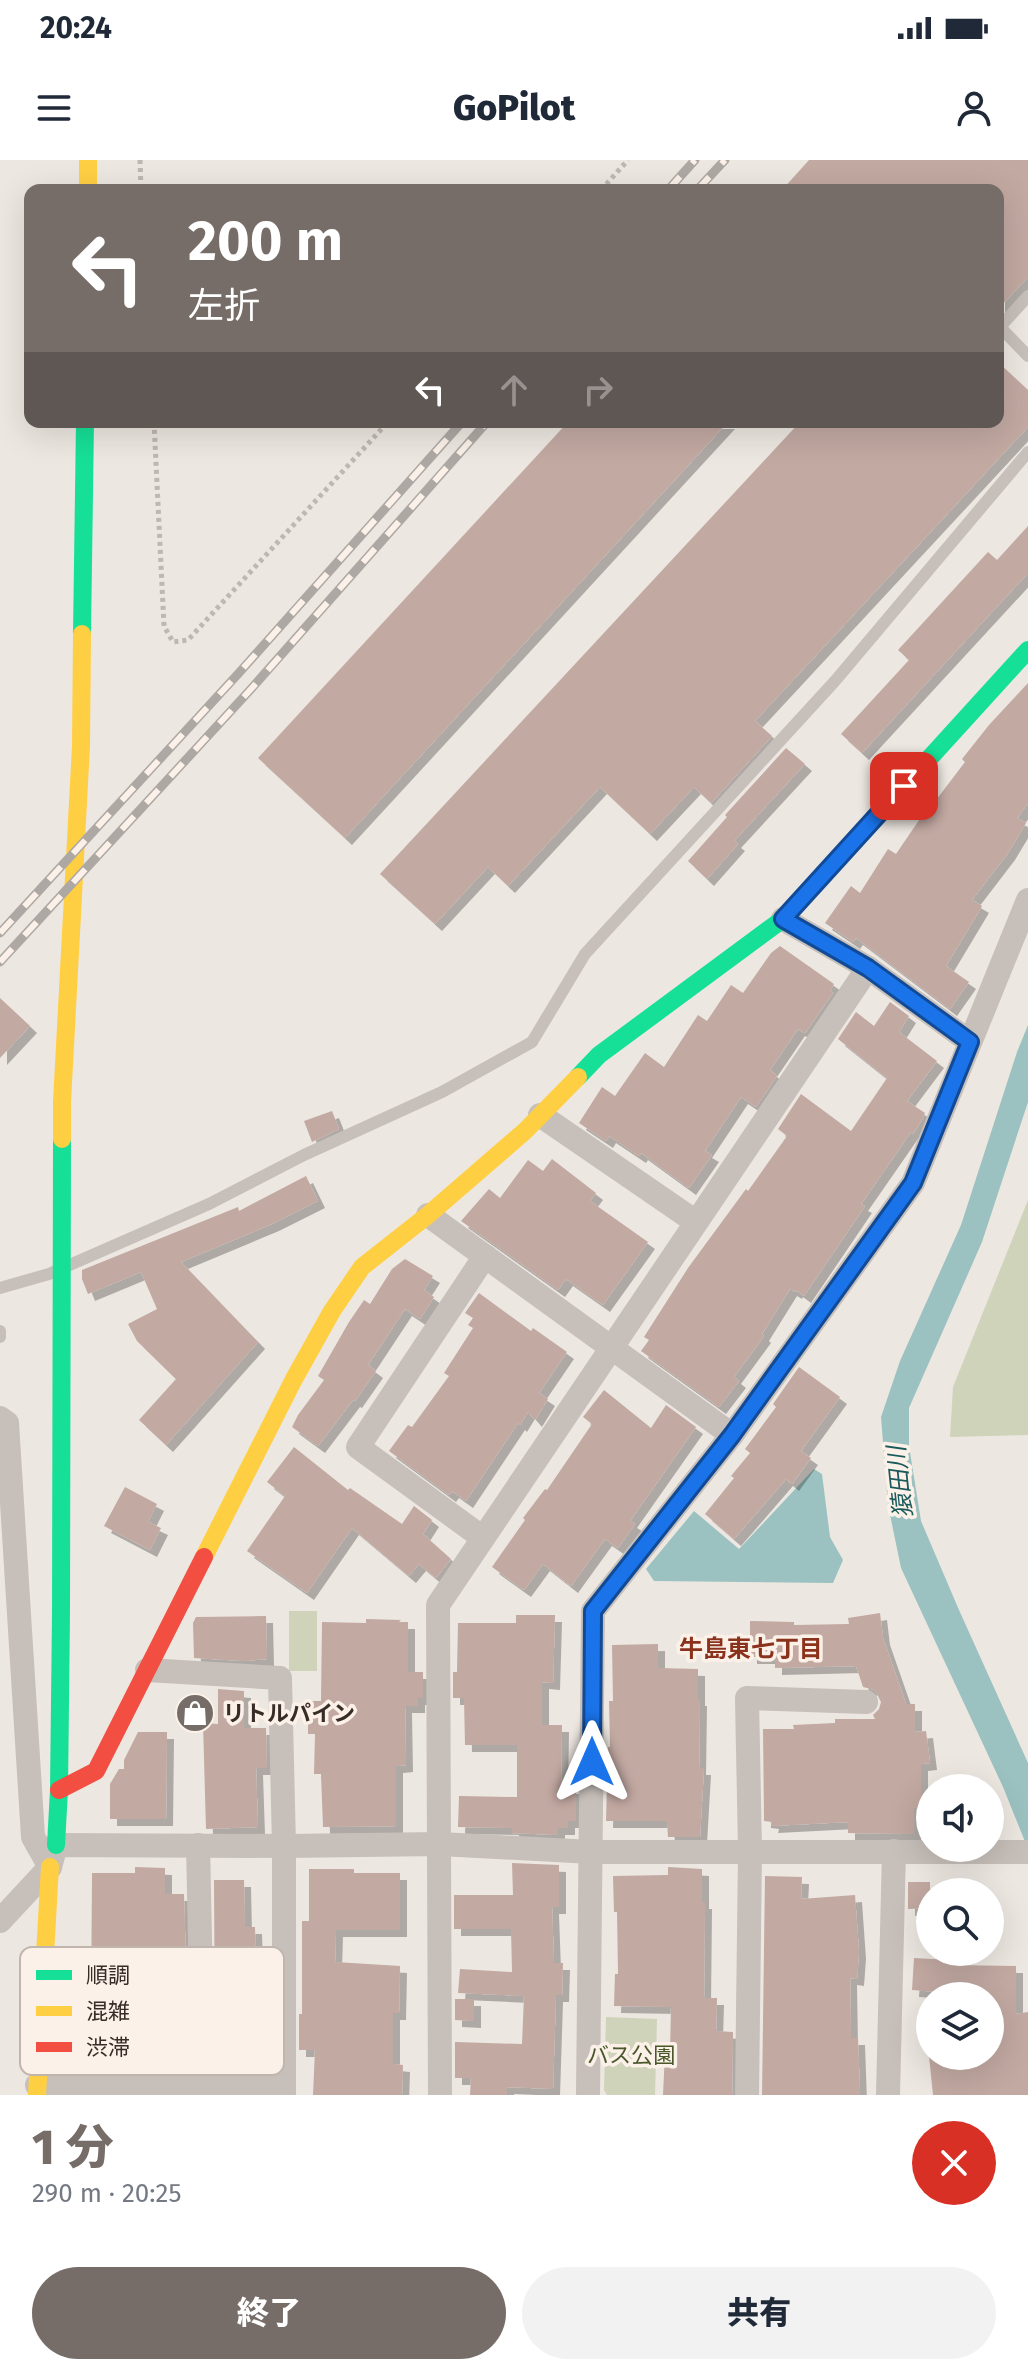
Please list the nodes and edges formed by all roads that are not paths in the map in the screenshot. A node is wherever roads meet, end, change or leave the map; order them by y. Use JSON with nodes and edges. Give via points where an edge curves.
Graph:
{"nodes":[{"id":1,"x":88,"y":160,"type":"edge"},
{"id":2,"x":88,"y":184,"type":"edge"},
{"id":3,"x":1028,"y":296,"type":"edge"},
{"id":4,"x":1004,"y":323,"type":"edge"},
{"id":5,"x":1004,"y":331,"type":"edge"},
{"id":6,"x":1028,"y":356,"type":"edge"},
{"id":7,"x":85,"y":428,"type":"edge"},
{"id":8,"x":1028,"y":452,"type":"edge"},
{"id":9,"x":1027,"y":652,"type":"edge"},
{"id":10,"x":1028,"y":900,"type":"edge"},
{"id":11,"x":783,"y":919,"type":"junction"},
{"id":12,"x":868,"y":968,"type":"junction"},
{"id":13,"x":970,"y":1042,"type":"junction"},
{"id":14,"x":540,"y":1115,"type":"junction"},
{"id":15,"x":428,"y":1215,"type":"junction"},
{"id":16,"x":696,"y":1222,"type":"junction"},
{"id":17,"x":485,"y":1256,"type":"junction"},
{"id":18,"x":0,"y":1288,"type":"edge"},
{"id":19,"x":611,"y":1347,"type":"junction"},
{"id":20,"x":0,"y":1418,"type":"edge"},
{"id":21,"x":732,"y":1435,"type":"junction"},
{"id":22,"x":483,"y":1538,"type":"junction"},
{"id":23,"x":147,"y":1670,"type":"junction"},
{"id":24,"x":866,"y":1702,"type":"dead end"},
{"id":25,"x":59,"y":1790,"type":"junction"},
{"id":26,"x":440,"y":1844,"type":"junction"},
{"id":27,"x":198,"y":1845,"type":"junction"},
{"id":28,"x":284,"y":1846,"type":"junction"},
{"id":29,"x":750,"y":1851,"type":"junction"},
{"id":30,"x":894,"y":1851,"type":"junction"},
{"id":31,"x":592,"y":1852,"type":"junction"},
{"id":32,"x":1028,"y":1852,"type":"edge"},
{"id":33,"x":53,"y":1856,"type":"junction"},
{"id":34,"x":0,"y":1921,"type":"edge"},
{"id":35,"x":47,"y":1947,"type":"edge"},
{"id":36,"x":200,"y":1947,"type":"edge"},
{"id":37,"x":37,"y":2090,"type":"edge"},
{"id":38,"x":284,"y":2090,"type":"edge"},
{"id":39,"x":440,"y":2095,"type":"edge"},
{"id":40,"x":588,"y":2095,"type":"edge"},
{"id":41,"x":747,"y":2095,"type":"edge"},
{"id":42,"x":888,"y":2095,"type":"edge"}],
"edges":[{"from":1,"to":2,"type":"street"},
{"from":3,"to":4,"type":"lane"},
{"from":5,"to":6,"type":"lane"},
{"from":7,"to":25,"type":"street","via":[[81,746],[62,1102]]},
{"from":8,"to":18,"type":"lane","via":[[835,681],[585,954],[532,1042],[442,1092],[209,1204],[49,1274]]},
{"from":9,"to":11,"type":"street"},
{"from":10,"to":13,"type":"street"},
{"from":11,"to":12,"type":"street"},
{"from":11,"to":14,"type":"street","via":[[599,1055]]},
{"from":12,"to":13,"type":"street"},
{"from":12,"to":16,"type":"street"},
{"from":13,"to":21,"type":"street","via":[[913,1183]]},
{"from":14,"to":15,"type":"street"},
{"from":14,"to":16,"type":"street"},
{"from":15,"to":17,"type":"street"},
{"from":15,"to":23,"type":"street","via":[[362,1267],[332,1311]]},
{"from":16,"to":19,"type":"street"},
{"from":17,"to":19,"type":"street"},
{"from":17,"to":22,"type":"street","via":[[358,1447]]},
{"from":19,"to":21,"type":"street"},
{"from":19,"to":22,"type":"street"},
{"from":20,"to":33,"type":"street","via":[[7,1423],[33,1837]]},
{"from":21,"to":31,"type":"street","via":[[593,1611]]},
{"from":22,"to":26,"type":"street","via":[[438,1605]]},
{"from":23,"to":25,"type":"street","via":[[96,1771]]},
{"from":23,"to":28,"type":"street","via":[[280,1678]]},
{"from":24,"to":29,"type":"street","via":[[747,1698]]},
{"from":25,"to":33,"type":"street"},
{"from":26,"to":28,"type":"street"},
{"from":26,"to":31,"type":"street"},
{"from":26,"to":39,"type":"street"},
{"from":27,"to":28,"type":"street"},
{"from":27,"to":33,"type":"street"},
{"from":27,"to":36,"type":"street"},
{"from":28,"to":38,"type":"street"},
{"from":29,"to":30,"type":"street"},
{"from":29,"to":31,"type":"street"},
{"from":29,"to":41,"type":"street"},
{"from":30,"to":32,"type":"street"},
{"from":30,"to":42,"type":"street"},
{"from":31,"to":40,"type":"street"},
{"from":33,"to":34,"type":"street"},
{"from":33,"to":35,"type":"street"},
{"from":37,"to":38,"type":"street"}]}
